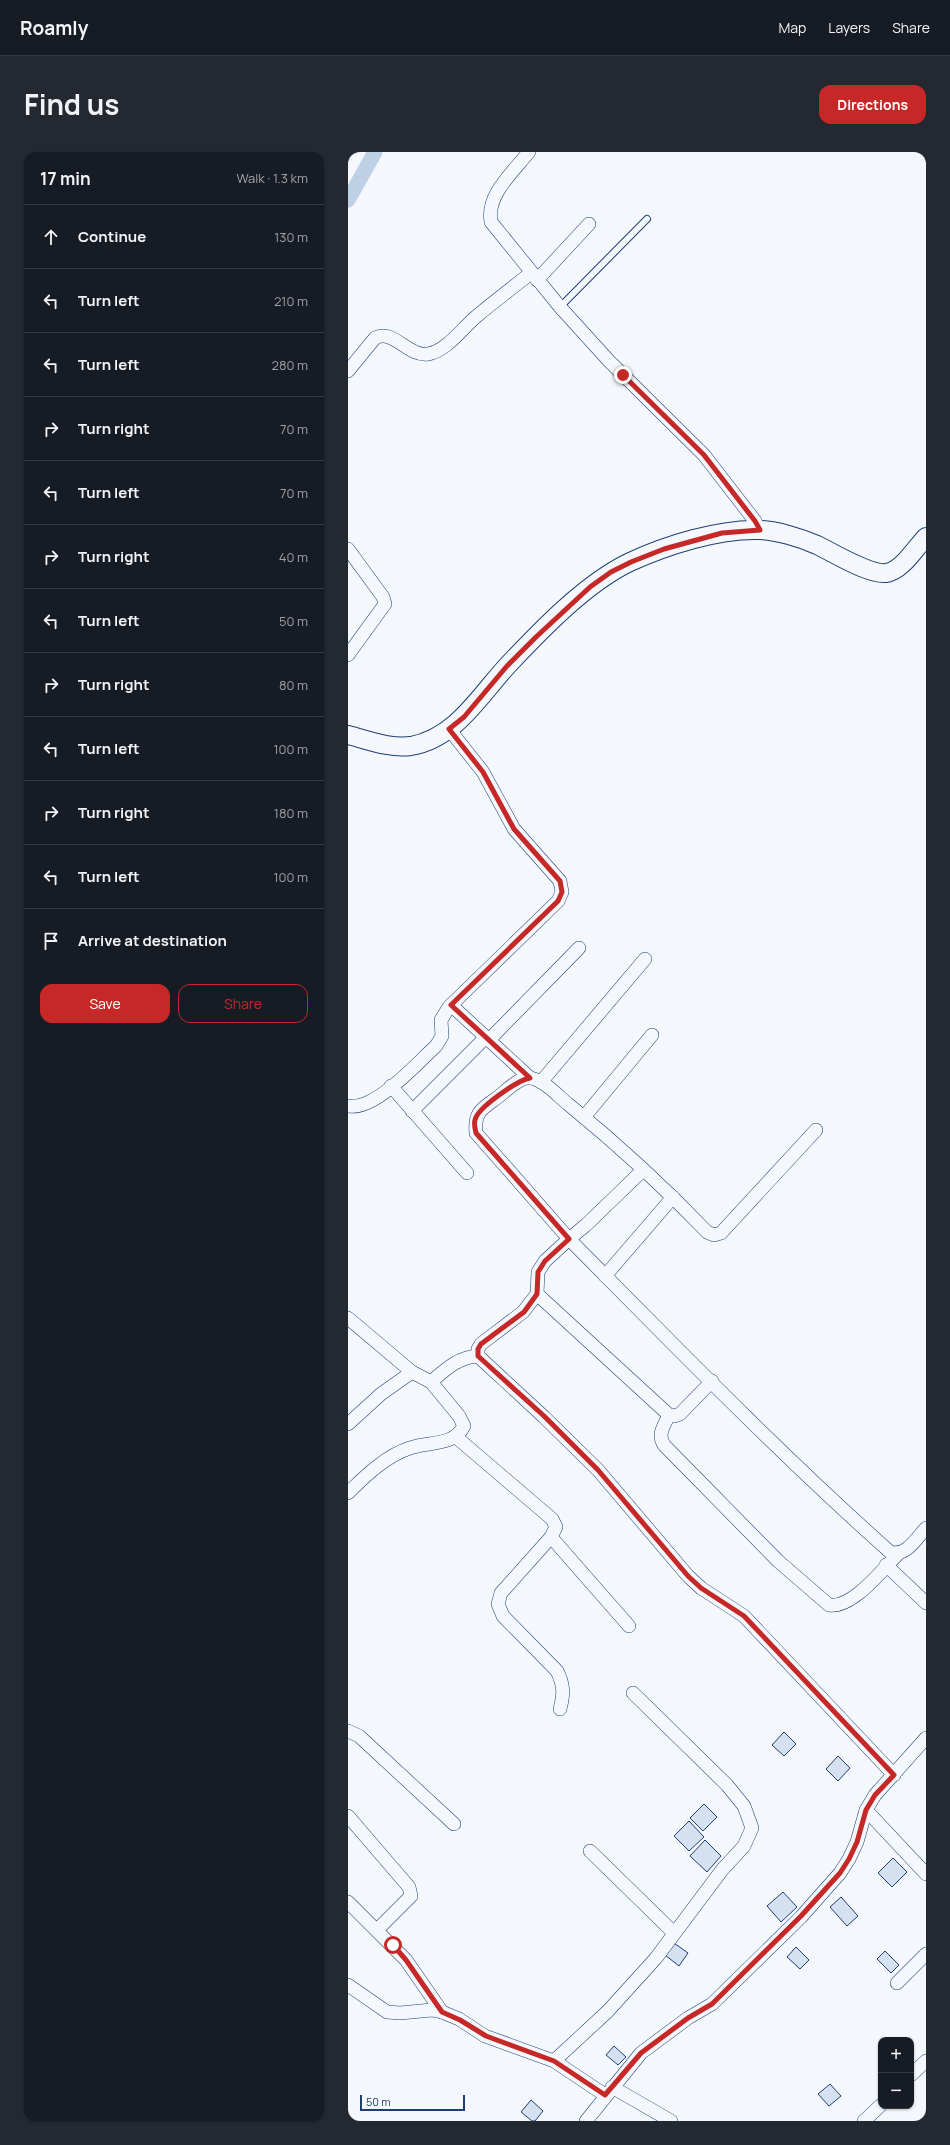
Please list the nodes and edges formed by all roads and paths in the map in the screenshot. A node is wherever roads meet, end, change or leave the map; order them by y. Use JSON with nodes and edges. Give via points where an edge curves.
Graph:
{"nodes":[{"id":1,"x":529,"y":152,"type":"edge"},
{"id":2,"x":647,"y":219,"type":"dead end"},
{"id":3,"x":589,"y":224,"type":"dead end"},
{"id":4,"x":534,"y":276,"type":"junction"},
{"id":5,"x":560,"y":307,"type":"junction"},
{"id":6,"x":348,"y":371,"type":"edge"},
{"id":7,"x":760,"y":530,"type":"junction"},
{"id":8,"x":926,"y":537,"type":"edge"},
{"id":9,"x":348,"y":550,"type":"edge"},
{"id":10,"x":348,"y":655,"type":"edge"},
{"id":11,"x":449,"y":729,"type":"junction"},
{"id":12,"x":348,"y":735,"type":"edge"},
{"id":13,"x":579,"y":948,"type":"dead end"},
{"id":14,"x":645,"y":959,"type":"dead end"},
{"id":15,"x":451,"y":1005,"type":"junction"},
{"id":16,"x":652,"y":1035,"type":"dead end"},
{"id":17,"x":488,"y":1039,"type":"junction"},
{"id":18,"x":535,"y":1080,"type":"junction"},
{"id":19,"x":391,"y":1086,"type":"junction"},
{"id":20,"x":348,"y":1106,"type":"edge"},
{"id":21,"x":412,"y":1111,"type":"junction"},
{"id":22,"x":584,"y":1117,"type":"junction"},
{"id":23,"x":816,"y":1130,"type":"dead end"},
{"id":24,"x":643,"y":1170,"type":"junction"},
{"id":25,"x":467,"y":1173,"type":"dead end"},
{"id":26,"x":673,"y":1197,"type":"junction"},
{"id":27,"x":569,"y":1239,"type":"junction"},
{"id":28,"x":605,"y":1276,"type":"junction"},
{"id":29,"x":537,"y":1294,"type":"junction"},
{"id":30,"x":348,"y":1318,"type":"edge"},
{"id":31,"x":478,"y":1356,"type":"junction"},
{"id":32,"x":412,"y":1372,"type":"junction"},
{"id":33,"x":712,"y":1381,"type":"junction"},
{"id":34,"x":431,"y":1382,"type":"junction"},
{"id":35,"x":669,"y":1416,"type":"junction"},
{"id":36,"x":348,"y":1424,"type":"edge"},
{"id":37,"x":456,"y":1437,"type":"junction"},
{"id":38,"x":348,"y":1493,"type":"edge"},
{"id":39,"x":926,"y":1528,"type":"edge"},
{"id":40,"x":551,"y":1537,"type":"junction"},
{"id":41,"x":898,"y":1554,"type":"junction"},
{"id":42,"x":886,"y":1566,"type":"junction"},
{"id":43,"x":926,"y":1603,"type":"edge"},
{"id":44,"x":629,"y":1626,"type":"dead end"},
{"id":45,"x":633,"y":1693,"type":"dead end"},
{"id":46,"x":560,"y":1709,"type":"dead end"},
{"id":47,"x":348,"y":1731,"type":"edge"},
{"id":48,"x":926,"y":1738,"type":"edge"},
{"id":49,"x":894,"y":1775,"type":"junction"},
{"id":50,"x":866,"y":1810,"type":"junction"},
{"id":51,"x":348,"y":1816,"type":"edge"},
{"id":52,"x":454,"y":1824,"type":"dead end"},
{"id":53,"x":590,"y":1851,"type":"dead end"},
{"id":54,"x":926,"y":1874,"type":"edge"},
{"id":55,"x":348,"y":1902,"type":"edge"},
{"id":56,"x":377,"y":1930,"type":"junction"},
{"id":57,"x":674,"y":1933,"type":"junction"},
{"id":58,"x":926,"y":1954,"type":"edge"},
{"id":59,"x":897,"y":1983,"type":"dead end"},
{"id":60,"x":348,"y":1985,"type":"edge"},
{"id":61,"x":442,"y":2012,"type":"junction"},
{"id":62,"x":554,"y":2061,"type":"junction"},
{"id":63,"x":926,"y":2061,"type":"edge"},
{"id":64,"x":913,"y":2073,"type":"edge"},
{"id":65,"x":609,"y":2091,"type":"junction"},
{"id":66,"x":878,"y":2108,"type":"edge"},
{"id":67,"x":589,"y":2117,"type":"edge"},
{"id":68,"x":671,"y":2121,"type":"edge"},
{"id":69,"x":864,"y":2121,"type":"edge"}],
"edges":[{"from":1,"to":4,"type":"street","via":[[497,192],[489,216],[490,222]]},
{"from":2,"to":5,"type":"lane"},
{"from":3,"to":4,"type":"street"},
{"from":4,"to":5,"type":"street"},
{"from":4,"to":6,"type":"street","via":[[477,316],[445,346],[434,352],[418,354],[386,336],[380,336],[375,338]]},
{"from":5,"to":7,"type":"street","via":[[623,375],[704,455]]},
{"from":7,"to":8,"type":"street","via":[[814,544],[873,571],[887,573],[902,563]]},
{"from":7,"to":11,"type":"street","via":[[722,533],[664,549],[611,572],[590,587],[536,637],[507,666],[464,717]]},
{"from":9,"to":10,"type":"street","via":[[384,597],[385,604]]},
{"from":11,"to":12,"type":"street","via":[[411,746],[394,746]]},
{"from":11,"to":15,"type":"street","via":[[483,772],[514,829],[560,881],[562,892],[558,901]]},
{"from":13,"to":17,"type":"street"},
{"from":14,"to":18,"type":"street"},
{"from":15,"to":17,"type":"street"},
{"from":15,"to":19,"type":"street","via":[[441,1020],[442,1036],[436,1046]]},
{"from":16,"to":22,"type":"street"},
{"from":17,"to":18,"type":"street"},
{"from":17,"to":21,"type":"street"},
{"from":18,"to":22,"type":"street"},
{"from":18,"to":27,"type":"street","via":[[521,1080],[481,1110],[475,1120],[476,1133]]},
{"from":19,"to":20,"type":"street","via":[[378,1098],[354,1107]]},
{"from":19,"to":21,"type":"street"},
{"from":21,"to":25,"type":"street"},
{"from":22,"to":24,"type":"street"},
{"from":23,"to":26,"type":"street","via":[[721,1233],[714,1235],[707,1232]]},
{"from":24,"to":26,"type":"street"},
{"from":24,"to":27,"type":"street"},
{"from":26,"to":28,"type":"street"},
{"from":27,"to":28,"type":"street"},
{"from":27,"to":29,"type":"street","via":[[545,1261],[538,1272]]},
{"from":28,"to":33,"type":"street"},
{"from":29,"to":31,"type":"street","via":[[524,1312],[481,1344]]},
{"from":29,"to":35,"type":"street"},
{"from":30,"to":32,"type":"street"},
{"from":31,"to":34,"type":"street","via":[[468,1356],[453,1363]]},
{"from":31,"to":49,"type":"street","via":[[598,1470],[688,1576],[701,1588],[744,1616]]},
{"from":32,"to":34,"type":"street"},
{"from":32,"to":36,"type":"street","via":[[381,1394]]},
{"from":33,"to":35,"type":"street","via":[[680,1414]]},
{"from":33,"to":41,"type":"street","via":[[854,1520],[890,1552]]},
{"from":34,"to":37,"type":"street","via":[[464,1426]]},
{"from":35,"to":42,"type":"street","via":[[660,1434],[664,1445],[778,1562],[829,1605],[837,1607],[845,1604]]},
{"from":37,"to":38,"type":"street","via":[[453,1440],[410,1447],[394,1455]]},
{"from":37,"to":40,"type":"street","via":[[552,1519],[556,1527]]},
{"from":39,"to":41,"type":"street","via":[[904,1552]]},
{"from":40,"to":44,"type":"street"},
{"from":40,"to":46,"type":"street","via":[[501,1593],[498,1604],[503,1616],[557,1671],[564,1695]]},
{"from":41,"to":42,"type":"street"},
{"from":42,"to":43,"type":"street"},
{"from":45,"to":57,"type":"street","via":[[727,1785],[744,1806],[752,1828],[744,1846],[722,1870]]},
{"from":47,"to":52,"type":"street","via":[[359,1736]]},
{"from":48,"to":49,"type":"street"},
{"from":49,"to":50,"type":"street","via":[[875,1795]]},
{"from":50,"to":54,"type":"street"},
{"from":50,"to":65,"type":"street","via":[[849,1859],[840,1873],[801,1916],[712,2004],[688,2018],[641,2053]]},
{"from":51,"to":56,"type":"street","via":[[409,1887],[410,1896]]},
{"from":53,"to":57,"type":"street"},
{"from":55,"to":56,"type":"street"},
{"from":56,"to":61,"type":"street","via":[[406,1960]]},
{"from":57,"to":62,"type":"street","via":[[656,1958],[608,2011]]},
{"from":58,"to":59,"type":"street"},
{"from":60,"to":61,"type":"street","via":[[387,2012]]},
{"from":61,"to":62,"type":"street","via":[[486,2036]]},
{"from":62,"to":65,"type":"street"},
{"from":63,"to":64,"type":"street"},
{"from":65,"to":67,"type":"street"},
{"from":65,"to":68,"type":"street"},
{"from":66,"to":69,"type":"street"}]}
